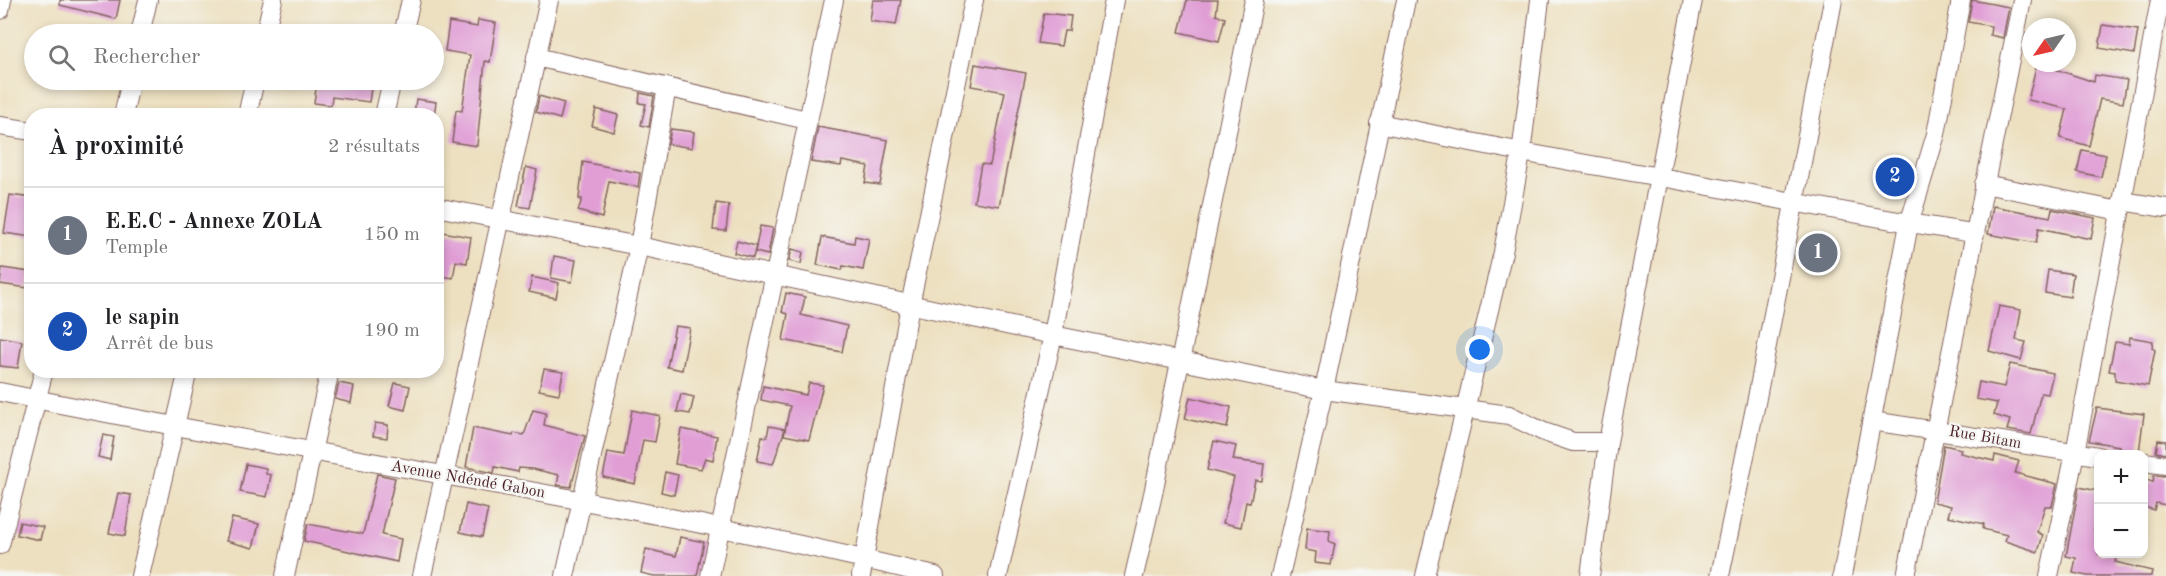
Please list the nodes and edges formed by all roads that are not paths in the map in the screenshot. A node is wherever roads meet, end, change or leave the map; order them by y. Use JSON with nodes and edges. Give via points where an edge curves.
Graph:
{"nodes":[{"id":1,"x":2,"y":0,"type":"edge"},
{"id":2,"x":148,"y":0,"type":"edge"},
{"id":3,"x":273,"y":0,"type":"edge"},
{"id":4,"x":411,"y":0,"type":"edge"},
{"id":5,"x":549,"y":0,"type":"edge"},
{"id":6,"x":834,"y":0,"type":"edge"},
{"id":7,"x":974,"y":0,"type":"edge"},
{"id":8,"x":1114,"y":0,"type":"edge"},
{"id":9,"x":1254,"y":0,"type":"edge"},
{"id":10,"x":1406,"y":0,"type":"edge"},
{"id":11,"x":1540,"y":0,"type":"edge"},
{"id":12,"x":1693,"y":0,"type":"edge"},
{"id":13,"x":1833,"y":0,"type":"edge"},
{"id":14,"x":1961,"y":0,"type":"edge"},
{"id":15,"x":2022,"y":0,"type":"edge"},
{"id":16,"x":2160,"y":0,"type":"edge"},
{"id":17,"x":0,"y":10,"type":"edge"},
{"id":18,"x":142,"y":24,"type":"edge"},
{"id":19,"x":267,"y":24,"type":"edge"},
{"id":20,"x":405,"y":24,"type":"edge"},
{"id":21,"x":536,"y":57,"type":"junction"},
{"id":22,"x":667,"y":87,"type":"junction"},
{"id":23,"x":128,"y":90,"type":"edge"},
{"id":24,"x":253,"y":90,"type":"edge"},
{"id":25,"x":390,"y":90,"type":"edge"},
{"id":26,"x":125,"y":108,"type":"edge"},
{"id":27,"x":249,"y":108,"type":"edge"},
{"id":28,"x":386,"y":108,"type":"edge"},
{"id":29,"x":807,"y":120,"type":"junction"},
{"id":30,"x":1378,"y":123,"type":"junction"},
{"id":31,"x":0,"y":126,"type":"edge"},
{"id":32,"x":24,"y":130,"type":"edge"},
{"id":33,"x":1521,"y":154,"type":"junction"},
{"id":34,"x":1661,"y":177,"type":"junction"},
{"id":35,"x":1984,"y":184,"type":"junction"},
{"id":36,"x":1792,"y":204,"type":"junction"},
{"id":37,"x":2121,"y":206,"type":"junction"},
{"id":38,"x":2166,"y":208,"type":"edge"},
{"id":39,"x":444,"y":209,"type":"edge"},
{"id":40,"x":498,"y":220,"type":"junction"},
{"id":41,"x":1909,"y":224,"type":"junction"},
{"id":42,"x":1974,"y":233,"type":"junction"},
{"id":43,"x":639,"y":246,"type":"junction"},
{"id":44,"x":773,"y":276,"type":"junction"},
{"id":45,"x":910,"y":305,"type":"junction"},
{"id":46,"x":1053,"y":335,"type":"junction"},
{"id":47,"x":1179,"y":361,"type":"junction"},
{"id":48,"x":42,"y":378,"type":"edge"},
{"id":49,"x":186,"y":378,"type":"edge"},
{"id":50,"x":328,"y":378,"type":"edge"},
{"id":51,"x":1324,"y":390,"type":"junction"},
{"id":52,"x":0,"y":392,"type":"edge"},
{"id":53,"x":37,"y":399,"type":"junction"},
{"id":54,"x":1466,"y":409,"type":"junction"},
{"id":55,"x":1872,"y":421,"type":"junction"},
{"id":56,"x":176,"y":426,"type":"junction"},
{"id":57,"x":1935,"y":429,"type":"junction"},
{"id":58,"x":1608,"y":442,"type":"junction"},
{"id":59,"x":313,"y":451,"type":"junction"},
{"id":60,"x":2075,"y":453,"type":"junction"},
{"id":61,"x":2094,"y":455,"type":"edge"},
{"id":62,"x":2148,"y":463,"type":"edge"},
{"id":63,"x":2166,"y":465,"type":"edge"},
{"id":64,"x":444,"y":476,"type":"junction"},
{"id":65,"x":583,"y":501,"type":"junction"},
{"id":66,"x":720,"y":527,"type":"junction"},
{"id":67,"x":0,"y":545,"type":"edge"},
{"id":68,"x":863,"y":567,"type":"edge"},
{"id":69,"x":140,"y":576,"type":"edge"},
{"id":70,"x":285,"y":576,"type":"edge"},
{"id":71,"x":422,"y":576,"type":"edge"},
{"id":72,"x":565,"y":576,"type":"edge"},
{"id":73,"x":710,"y":576,"type":"edge"},
{"id":74,"x":935,"y":576,"type":"edge"},
{"id":75,"x":998,"y":576,"type":"edge"},
{"id":76,"x":1134,"y":576,"type":"edge"},
{"id":77,"x":1280,"y":576,"type":"edge"},
{"id":78,"x":1425,"y":576,"type":"edge"},
{"id":79,"x":1590,"y":576,"type":"edge"},
{"id":80,"x":1720,"y":576,"type":"edge"},
{"id":81,"x":1842,"y":576,"type":"edge"},
{"id":82,"x":1906,"y":576,"type":"edge"},
{"id":83,"x":2049,"y":576,"type":"edge"}],
"edges":[{"from":1,"to":17,"type":"street"},
{"from":2,"to":18,"type":"street"},
{"from":3,"to":19,"type":"street"},
{"from":4,"to":20,"type":"street"},
{"from":5,"to":21,"type":"street"},
{"from":6,"to":29,"type":"street"},
{"from":7,"to":45,"type":"street"},
{"from":8,"to":46,"type":"street"},
{"from":9,"to":47,"type":"street"},
{"from":10,"to":30,"type":"street"},
{"from":11,"to":33,"type":"street"},
{"from":12,"to":34,"type":"street"},
{"from":13,"to":36,"type":"street"},
{"from":14,"to":41,"type":"street","via":[[1936,134]]},
{"from":15,"to":35,"type":"street"},
{"from":16,"to":37,"type":"street"},
{"from":21,"to":22,"type":"street"},
{"from":21,"to":40,"type":"street"},
{"from":22,"to":29,"type":"street"},
{"from":22,"to":43,"type":"street"},
{"from":23,"to":26,"type":"street"},
{"from":24,"to":27,"type":"street"},
{"from":25,"to":28,"type":"street"},
{"from":29,"to":44,"type":"street"},
{"from":30,"to":33,"type":"street"},
{"from":30,"to":51,"type":"street"},
{"from":31,"to":32,"type":"street"},
{"from":33,"to":34,"type":"street"},
{"from":33,"to":54,"type":"street","via":[[1503,252]]},
{"from":34,"to":36,"type":"street"},
{"from":34,"to":58,"type":"street"},
{"from":35,"to":37,"type":"street"},
{"from":35,"to":42,"type":"street"},
{"from":36,"to":41,"type":"street"},
{"from":36,"to":80,"type":"street"},
{"from":37,"to":38,"type":"street"},
{"from":37,"to":60,"type":"street"},
{"from":39,"to":40,"type":"street"},
{"from":40,"to":43,"type":"street"},
{"from":40,"to":64,"type":"street"},
{"from":41,"to":42,"type":"street"},
{"from":41,"to":55,"type":"street"},
{"from":42,"to":57,"type":"street"},
{"from":43,"to":44,"type":"street"},
{"from":43,"to":65,"type":"street"},
{"from":44,"to":45,"type":"street"},
{"from":44,"to":66,"type":"street"},
{"from":45,"to":46,"type":"street"},
{"from":45,"to":68,"type":"street"},
{"from":46,"to":47,"type":"street"},
{"from":46,"to":75,"type":"street"},
{"from":47,"to":51,"type":"street"},
{"from":47,"to":76,"type":"street"},
{"from":48,"to":53,"type":"street"},
{"from":49,"to":56,"type":"street"},
{"from":50,"to":59,"type":"street"},
{"from":51,"to":54,"type":"street"},
{"from":51,"to":77,"type":"street"},
{"from":52,"to":53,"type":"street","name":"Avenue Ndéndé Gabon"},
{"from":53,"to":56,"type":"street","name":"Avenue Ndéndé Gabon"},
{"from":53,"to":67,"type":"street"},
{"from":54,"to":58,"type":"street","via":[[1509,415],[1573,442]]},
{"from":54,"to":78,"type":"street"},
{"from":55,"to":57,"type":"street","name":"Rue Bitam"},
{"from":55,"to":81,"type":"street"},
{"from":56,"to":59,"type":"street","name":"Avenue Ndéndé Gabon"},
{"from":56,"to":69,"type":"street"},
{"from":57,"to":60,"type":"street","name":"Rue Bitam"},
{"from":57,"to":82,"type":"street"},
{"from":58,"to":79,"type":"street"},
{"from":59,"to":64,"type":"street","name":"Avenue Ndéndé Gabon"},
{"from":59,"to":70,"type":"street"},
{"from":60,"to":61,"type":"street","name":"Rue Bitam"},
{"from":60,"to":83,"type":"street"},
{"from":62,"to":63,"type":"street"},
{"from":64,"to":65,"type":"street","name":"Avenue Ndéndé Gabon"},
{"from":64,"to":71,"type":"street"},
{"from":65,"to":66,"type":"street","name":"Avenue Ndéndé Gabon"},
{"from":65,"to":72,"type":"street"},
{"from":66,"to":68,"type":"street","name":"Avenue Ndéndé Gabon"},
{"from":66,"to":73,"type":"street"},
{"from":68,"to":74,"type":"street","name":"Avenue Ndéndé Gabon"}]}
